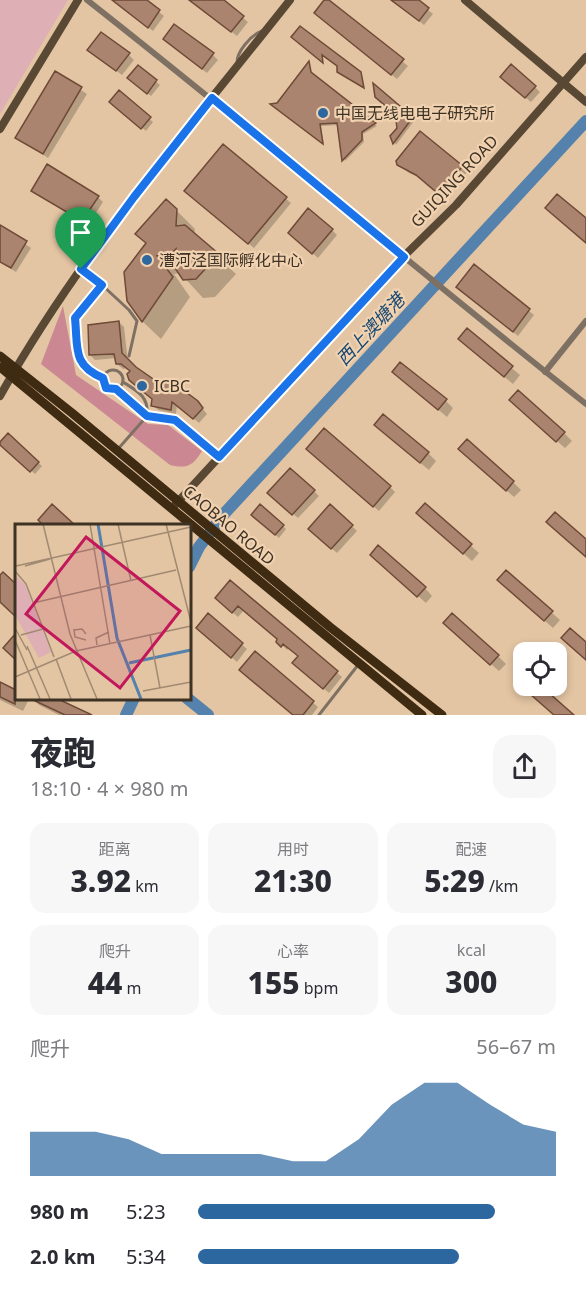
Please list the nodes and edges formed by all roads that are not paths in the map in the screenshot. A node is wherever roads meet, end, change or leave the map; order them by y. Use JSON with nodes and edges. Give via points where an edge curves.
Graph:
{"nodes":[{"id":1,"x":78,"y":0,"type":"edge"},
{"id":2,"x":87,"y":0,"type":"edge"},
{"id":3,"x":290,"y":0,"type":"edge"},
{"id":4,"x":465,"y":0,"type":"edge"},
{"id":5,"x":586,"y":57,"type":"edge"},
{"id":6,"x":563,"y":83,"type":"junction"},
{"id":7,"x":212,"y":98,"type":"junction"},
{"id":8,"x":586,"y":102,"type":"edge"},
{"id":9,"x":0,"y":129,"type":"edge"},
{"id":10,"x":404,"y":257,"type":"junction"},
{"id":11,"x":81,"y":269,"type":"junction"},
{"id":12,"x":102,"y":285,"type":"junction"},
{"id":13,"x":586,"y":321,"type":"edge"},
{"id":14,"x":0,"y":356,"type":"edge"},
{"id":15,"x":129,"y":356,"type":"dead end"},
{"id":16,"x":0,"y":367,"type":"edge"},
{"id":17,"x":122,"y":368,"type":"dead end"},
{"id":18,"x":14,"y":371,"type":"junction"},
{"id":19,"x":119,"y":372,"type":"junction"},
{"id":20,"x":544,"y":372,"type":"junction"},
{"id":21,"x":103,"y":378,"type":"junction"},
{"id":22,"x":123,"y":382,"type":"junction"},
{"id":23,"x":116,"y":389,"type":"junction"},
{"id":24,"x":0,"y":396,"type":"edge"},
{"id":25,"x":586,"y":404,"type":"edge"},
{"id":26,"x":147,"y":416,"type":"junction"},
{"id":27,"x":116,"y":451,"type":"junction"},
{"id":28,"x":219,"y":457,"type":"junction"},
{"id":29,"x":175,"y":506,"type":"junction"},
{"id":30,"x":220,"y":544,"type":"junction"},
{"id":31,"x":360,"y":664,"type":"junction"},
{"id":32,"x":319,"y":715,"type":"edge"},
{"id":33,"x":422,"y":715,"type":"edge"},
{"id":34,"x":442,"y":715,"type":"edge"}],
"edges":[{"from":1,"to":9,"type":"street"},
{"from":2,"to":7,"type":"street"},
{"from":3,"to":7,"type":"street"},
{"from":4,"to":6,"type":"street"},
{"from":5,"to":6,"type":"street","name":"GUIQING ROAD"},
{"from":6,"to":8,"type":"street"},
{"from":6,"to":10,"type":"street","name":"GUIQING ROAD","via":[[456,205]]},
{"from":7,"to":10,"type":"street"},
{"from":7,"to":11,"type":"street"},
{"from":10,"to":20,"type":"street"},
{"from":10,"to":28,"type":"street","name":"GUIQING ROAD"},
{"from":11,"to":12,"type":"lane"},
{"from":11,"to":18,"type":"street"},
{"from":12,"to":15,"type":"lane","via":[[137,321]]},
{"from":12,"to":21,"type":"lane","via":[[75,318],[79,361]]},
{"from":13,"to":20,"type":"street"},
{"from":14,"to":18,"type":"main road","name":"CAOBAO ROAD"},
{"from":16,"to":18,"type":"main road","name":"CAOBAO ROAD"},
{"from":17,"to":19,"type":"lane"},
{"from":18,"to":24,"type":"street"},
{"from":18,"to":27,"type":"main road","name":"CAOBAO ROAD"},
{"from":18,"to":29,"type":"main road","name":"CAOBAO ROAD"},
{"from":19,"to":21,"type":"lane","via":[[109,370]]},
{"from":19,"to":22,"type":"lane"},
{"from":20,"to":25,"type":"street"},
{"from":21,"to":23,"type":"lane","via":[[106,388]]},
{"from":22,"to":23,"type":"lane"},
{"from":22,"to":26,"type":"lane","via":[[146,399]]},
{"from":23,"to":26,"type":"lane"},
{"from":26,"to":27,"type":"lane"},
{"from":26,"to":28,"type":"lane","via":[[175,420]]},
{"from":27,"to":29,"type":"main road","name":"CAOBAO ROAD"},
{"from":28,"to":29,"type":"street","name":"GUIQING ROAD"},
{"from":29,"to":30,"type":"main road","name":"CAOBAO ROAD"},
{"from":30,"to":31,"type":"main road","name":"CAOBAO ROAD"},
{"from":30,"to":34,"type":"main road","name":"CAOBAO ROAD"},
{"from":31,"to":32,"type":"lane"},
{"from":31,"to":33,"type":"main road","name":"CAOBAO ROAD"}]}
